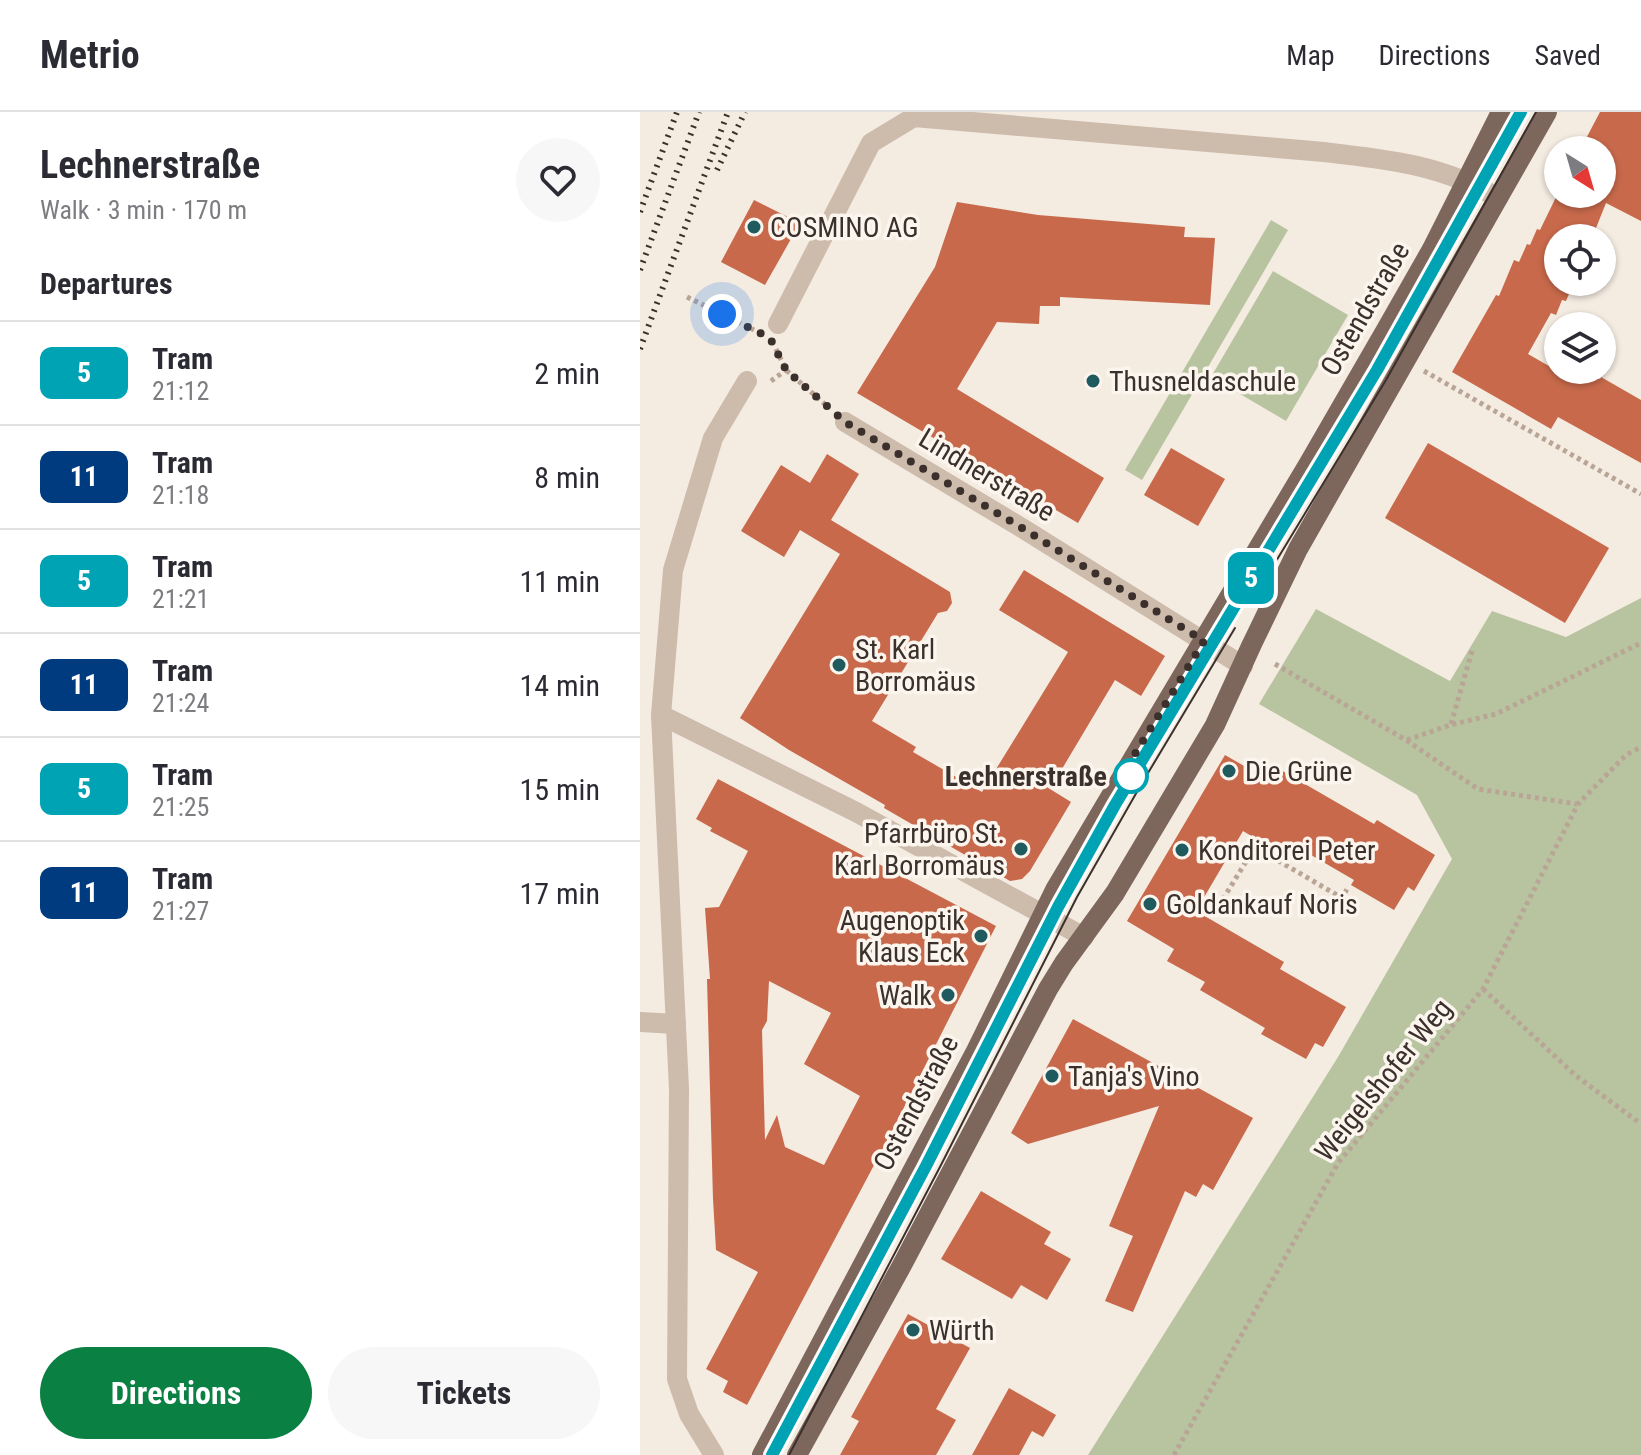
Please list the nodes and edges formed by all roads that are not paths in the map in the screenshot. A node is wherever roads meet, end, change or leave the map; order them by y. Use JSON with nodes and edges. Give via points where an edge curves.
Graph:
{"nodes":[{"id":1,"x":1501,"y":112,"type":"edge"},
{"id":2,"x":1547,"y":112,"type":"edge"},
{"id":3,"x":999,"y":119,"type":"edge"},
{"id":4,"x":1465,"y":181,"type":"junction"},
{"id":5,"x":1498,"y":198,"type":"junction"},
{"id":6,"x":774,"y":331,"type":"road end"},
{"id":7,"x":747,"y":381,"type":"dead end"},
{"id":8,"x":845,"y":422,"type":"road end"},
{"id":9,"x":1204,"y":641,"type":"junction"},
{"id":10,"x":1243,"y":666,"type":"junction"},
{"id":11,"x":661,"y":715,"type":"junction"},
{"id":12,"x":1042,"y":914,"type":"junction"},
{"id":13,"x":1084,"y":937,"type":"junction"},
{"id":14,"x":640,"y":1022,"type":"edge"},
{"id":15,"x":676,"y":1024,"type":"junction"},
{"id":16,"x":714,"y":1455,"type":"edge"},
{"id":17,"x":762,"y":1455,"type":"edge"},
{"id":18,"x":797,"y":1455,"type":"edge"}],
"edges":[{"from":1,"to":4,"type":"main road","name":"Ostendstraße"},
{"from":2,"to":5,"type":"main road"},
{"from":3,"to":4,"type":"street","via":[[1339,153],[1418,165]]},
{"from":3,"to":6,"type":"street","via":[[914,117],[871,143]]},
{"from":4,"to":5,"type":"street"},
{"from":4,"to":9,"type":"main road","name":"Ostendstraße","via":[[1432,249]]},
{"from":5,"to":10,"type":"main road","via":[[1298,549]]},
{"from":7,"to":11,"type":"street","via":[[713,438],[673,570]]},
{"from":8,"to":9,"type":"street","name":"Lindnerstraße"},
{"from":9,"to":10,"type":"street","name":"Lindnerstraße"},
{"from":9,"to":12,"type":"main road","name":"Ostendstraße"},
{"from":10,"to":13,"type":"main road","via":[[1215,725]]},
{"from":11,"to":12,"type":"street","via":[[856,812]]},
{"from":11,"to":15,"type":"street"},
{"from":12,"to":13,"type":"street"},
{"from":12,"to":17,"type":"main road","name":"Ostendstraße","via":[[976,1051]]},
{"from":13,"to":18,"type":"main road","via":[[1030,1020]]},
{"from":14,"to":15,"type":"street"},
{"from":15,"to":16,"type":"street","via":[[677,1379],[689,1414]]}]}
